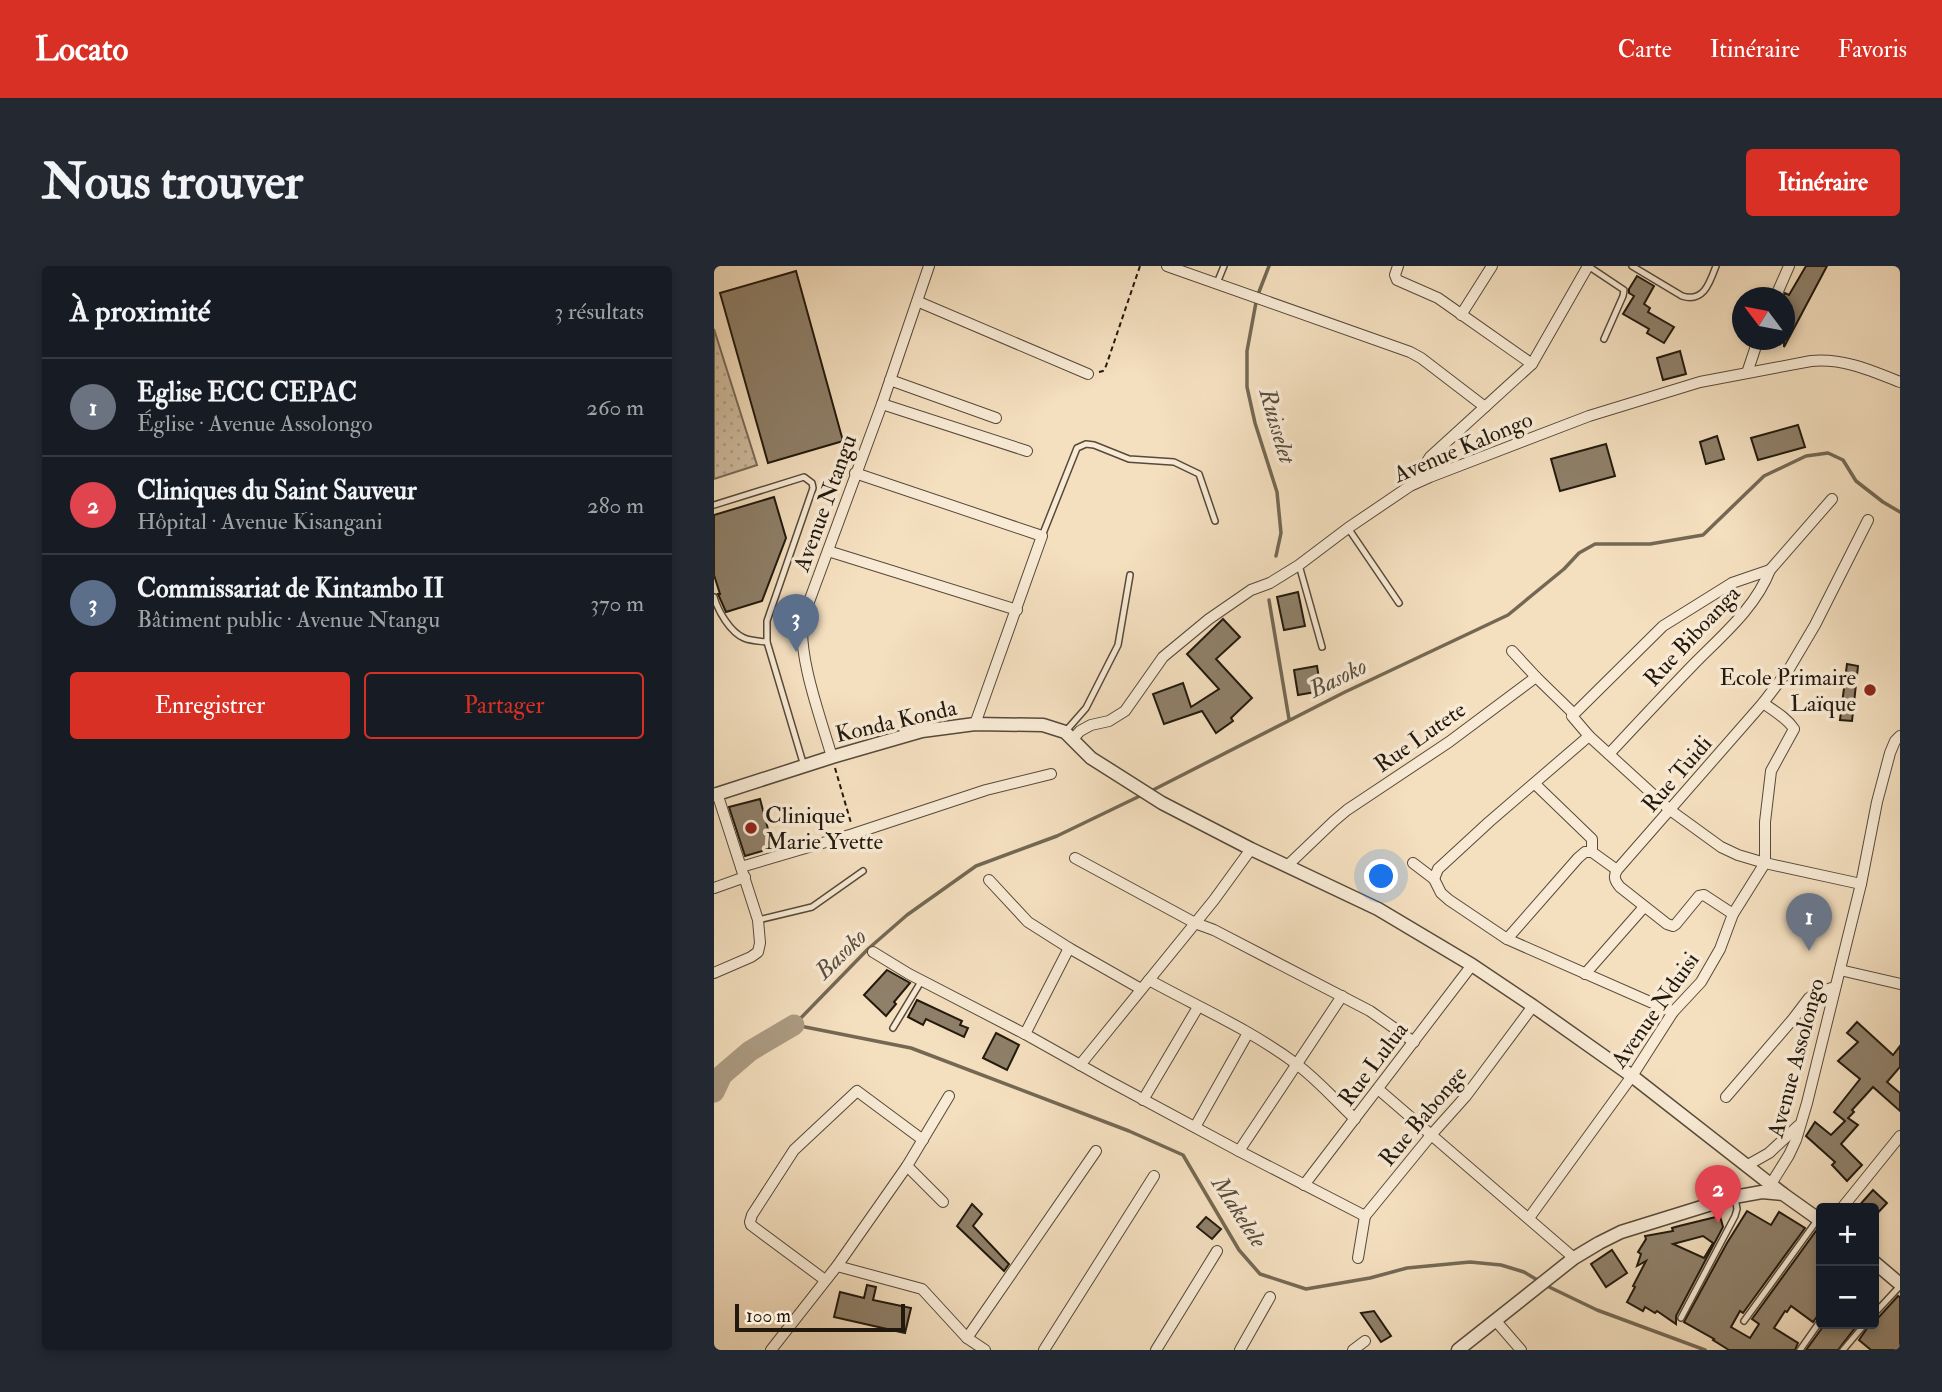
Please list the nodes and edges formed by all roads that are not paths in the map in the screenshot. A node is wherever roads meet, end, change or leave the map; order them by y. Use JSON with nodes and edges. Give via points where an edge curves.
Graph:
{"nodes":[{"id":1,"x":929,"y":266,"type":"edge"},
{"id":2,"x":1167,"y":266,"type":"edge"},
{"id":3,"x":1224,"y":266,"type":"edge"},
{"id":4,"x":1398,"y":266,"type":"edge"},
{"id":5,"x":1492,"y":266,"type":"edge"},
{"id":6,"x":1588,"y":266,"type":"edge"},
{"id":7,"x":1632,"y":266,"type":"edge"},
{"id":8,"x":1716,"y":266,"type":"edge"},
{"id":9,"x":1789,"y":266,"type":"edge"},
{"id":10,"x":1217,"y":283,"type":"junction"},
{"id":11,"x":1780,"y":287,"type":"edge"},
{"id":12,"x":919,"y":302,"type":"junction"},
{"id":13,"x":1461,"y":315,"type":"junction"},
{"id":14,"x":1604,"y":339,"type":"dead end"},
{"id":15,"x":1755,"y":350,"type":"edge"},
{"id":16,"x":1532,"y":364,"type":"junction"},
{"id":17,"x":1747,"y":373,"type":"junction"},
{"id":18,"x":1088,"y":374,"type":"road end"},
{"id":19,"x":890,"y":380,"type":"junction"},
{"id":20,"x":1900,"y":382,"type":"edge"},
{"id":21,"x":882,"y":404,"type":"junction"},
{"id":22,"x":1485,"y":407,"type":"junction"},
{"id":23,"x":996,"y":418,"type":"dead end"},
{"id":24,"x":1027,"y":451,"type":"dead end"},
{"id":25,"x":855,"y":473,"type":"junction"},
{"id":26,"x":1410,"y":486,"type":"junction"},
{"id":27,"x":1832,"y":499,"type":"dead end"},
{"id":28,"x":714,"y":505,"type":"edge"},
{"id":29,"x":1868,"y":520,"type":"dead end"},
{"id":30,"x":1215,"y":521,"type":"dead end"},
{"id":31,"x":1348,"y":528,"type":"junction"},
{"id":32,"x":1042,"y":536,"type":"junction"},
{"id":33,"x":828,"y":551,"type":"junction"},
{"id":34,"x":1300,"y":565,"type":"junction"},
{"id":35,"x":1770,"y":570,"type":"junction"},
{"id":36,"x":1130,"y":575,"type":"dead end"},
{"id":37,"x":714,"y":597,"type":"edge"},
{"id":38,"x":1399,"y":603,"type":"dead end"},
{"id":39,"x":1017,"y":610,"type":"junction"},
{"id":40,"x":767,"y":642,"type":"junction"},
{"id":41,"x":1322,"y":647,"type":"dead end"},
{"id":42,"x":1512,"y":650,"type":"dead end"},
{"id":43,"x":1536,"y":677,"type":"junction"},
{"id":44,"x":1763,"y":703,"type":"junction"},
{"id":45,"x":1573,"y":714,"type":"junction"},
{"id":46,"x":975,"y":724,"type":"junction"},
{"id":47,"x":1069,"y":736,"type":"junction"},
{"id":48,"x":1589,"y":736,"type":"junction"},
{"id":49,"x":1900,"y":736,"type":"edge"},
{"id":50,"x":1609,"y":754,"type":"junction"},
{"id":51,"x":832,"y":757,"type":"junction"},
{"id":52,"x":804,"y":766,"type":"junction"},
{"id":53,"x":1051,"y":774,"type":"dead end"},
{"id":54,"x":1535,"y":784,"type":"junction"},
{"id":55,"x":716,"y":794,"type":"edge"},
{"id":56,"x":1670,"y":810,"type":"junction"},
{"id":57,"x":1251,"y":849,"type":"junction"},
{"id":58,"x":1592,"y":852,"type":"junction"},
{"id":59,"x":1075,"y":858,"type":"dead end"},
{"id":60,"x":1413,"y":863,"type":"dead end"},
{"id":61,"x":1765,"y":863,"type":"junction"},
{"id":62,"x":1288,"y":865,"type":"junction"},
{"id":63,"x":1617,"y":870,"type":"junction"},
{"id":64,"x":863,"y":871,"type":"dead end"},
{"id":65,"x":743,"y":872,"type":"junction"},
{"id":66,"x":1434,"y":879,"type":"junction"},
{"id":67,"x":989,"y":880,"type":"dead end"},
{"id":68,"x":1861,"y":884,"type":"junction"},
{"id":69,"x":714,"y":888,"type":"edge"},
{"id":70,"x":1644,"y":907,"type":"junction"},
{"id":71,"x":1733,"y":914,"type":"junction"},
{"id":72,"x":758,"y":920,"type":"junction"},
{"id":73,"x":1195,"y":923,"type":"junction"},
{"id":74,"x":1507,"y":939,"type":"junction"},
{"id":75,"x":1069,"y":948,"type":"junction"},
{"id":76,"x":873,"y":952,"type":"dead end"},
{"id":77,"x":1472,"y":965,"type":"junction"},
{"id":78,"x":1840,"y":970,"type":"junction"},
{"id":79,"x":714,"y":972,"type":"edge"},
{"id":80,"x":1585,"y":974,"type":"junction"},
{"id":81,"x":922,"y":980,"type":"junction"},
{"id":82,"x":1149,"y":980,"type":"junction"},
{"id":83,"x":1900,"y":984,"type":"edge"},
{"id":84,"x":1835,"y":987,"type":"junction"},
{"id":85,"x":1141,"y":989,"type":"junction"},
{"id":86,"x":1342,"y":996,"type":"junction"},
{"id":87,"x":1534,"y":1006,"type":"junction"},
{"id":88,"x":1198,"y":1007,"type":"junction"},
{"id":89,"x":1673,"y":1012,"type":"junction"},
{"id":90,"x":893,"y":1028,"type":"dead end"},
{"id":91,"x":1248,"y":1033,"type":"junction"},
{"id":92,"x":1025,"y":1034,"type":"junction"},
{"id":93,"x":1414,"y":1042,"type":"junction"},
{"id":94,"x":1080,"y":1065,"type":"junction"},
{"id":95,"x":1298,"y":1065,"type":"junction"},
{"id":96,"x":1632,"y":1076,"type":"junction"},
{"id":97,"x":1378,"y":1089,"type":"junction"},
{"id":98,"x":949,"y":1096,"type":"dead end"},
{"id":99,"x":1726,"y":1097,"type":"dead end"},
{"id":100,"x":1143,"y":1100,"type":"junction"},
{"id":101,"x":1355,"y":1119,"type":"junction"},
{"id":102,"x":1801,"y":1123,"type":"junction"},
{"id":103,"x":1195,"y":1127,"type":"junction"},
{"id":104,"x":1432,"y":1134,"type":"junction"},
{"id":105,"x":1900,"y":1139,"type":"edge"},
{"id":106,"x":923,"y":1140,"type":"junction"},
{"id":107,"x":1097,"y":1151,"type":"dead end"},
{"id":108,"x":1239,"y":1151,"type":"junction"},
{"id":109,"x":907,"y":1166,"type":"junction"},
{"id":110,"x":1746,"y":1166,"type":"junction"},
{"id":111,"x":1154,"y":1176,"type":"dead end"},
{"id":112,"x":1771,"y":1184,"type":"junction"},
{"id":113,"x":1304,"y":1185,"type":"junction"},
{"id":114,"x":1783,"y":1194,"type":"junction"},
{"id":115,"x":1734,"y":1197,"type":"junction"},
{"id":116,"x":943,"y":1202,"type":"dead end"},
{"id":117,"x":1846,"y":1203,"type":"edge"},
{"id":118,"x":1366,"y":1216,"type":"junction"},
{"id":119,"x":1816,"y":1217,"type":"edge"},
{"id":120,"x":1529,"y":1218,"type":"junction"},
{"id":121,"x":1816,"y":1225,"type":"edge"},
{"id":122,"x":1217,"y":1251,"type":"dead end"},
{"id":123,"x":1358,"y":1258,"type":"dead end"},
{"id":124,"x":1574,"y":1258,"type":"junction"},
{"id":125,"x":837,"y":1266,"type":"junction"},
{"id":126,"x":1879,"y":1266,"type":"edge"},
{"id":127,"x":825,"y":1280,"type":"junction"},
{"id":128,"x":1900,"y":1285,"type":"edge"},
{"id":129,"x":1270,"y":1297,"type":"dead end"},
{"id":130,"x":1879,"y":1308,"type":"edge"},
{"id":131,"x":1681,"y":1318,"type":"dead end"},
{"id":132,"x":1495,"y":1320,"type":"junction"},
{"id":133,"x":1744,"y":1321,"type":"dead end"},
{"id":134,"x":1816,"y":1327,"type":"edge"},
{"id":135,"x":1861,"y":1329,"type":"edge"},
{"id":136,"x":967,"y":1338,"type":"junction"},
{"id":137,"x":1365,"y":1341,"type":"dead end"},
{"id":138,"x":771,"y":1350,"type":"edge"},
{"id":139,"x":985,"y":1350,"type":"edge"},
{"id":140,"x":1044,"y":1350,"type":"edge"},
{"id":141,"x":1156,"y":1350,"type":"edge"},
{"id":142,"x":1240,"y":1350,"type":"edge"},
{"id":143,"x":1353,"y":1350,"type":"edge"},
{"id":144,"x":1458,"y":1350,"type":"edge"},
{"id":145,"x":1521,"y":1350,"type":"edge"},
{"id":146,"x":1800,"y":1350,"type":"edge"},
{"id":147,"x":1843,"y":1350,"type":"edge"}],
"edges":[{"from":1,"to":12,"type":"street","name":"Avenue Ntangu"},
{"from":2,"to":10,"type":"street"},
{"from":3,"to":10,"type":"lane"},
{"from":4,"to":13,"type":"street","via":[[1397,280],[1438,298]]},
{"from":5,"to":13,"type":"street"},
{"from":6,"to":14,"type":"lane","via":[[1624,290]]},
{"from":6,"to":16,"type":"street"},
{"from":7,"to":8,"type":"lane","via":[[1689,298],[1704,292]]},
{"from":9,"to":11,"type":"street"},
{"from":10,"to":22,"type":"street","via":[[1410,352]]},
{"from":12,"to":18,"type":"street"},
{"from":12,"to":19,"type":"street","name":"Avenue Ntangu"},
{"from":13,"to":16,"type":"street"},
{"from":15,"to":17,"type":"street"},
{"from":16,"to":22,"type":"street"},
{"from":17,"to":20,"type":"street","name":"Avenue Kalongo","via":[[1828,359]]},
{"from":17,"to":26,"type":"street","name":"Avenue Kalongo","via":[[1571,422]]},
{"from":19,"to":21,"type":"street","name":"Avenue Ntangu"},
{"from":19,"to":23,"type":"street"},
{"from":21,"to":24,"type":"street"},
{"from":21,"to":25,"type":"street","name":"Avenue Ntangu"},
{"from":22,"to":26,"type":"street","via":[[1430,457]]},
{"from":25,"to":32,"type":"street"},
{"from":25,"to":33,"type":"street","name":"Avenue Ntangu"},
{"from":26,"to":31,"type":"street","name":"Avenue Kalongo"},
{"from":27,"to":35,"type":"street"},
{"from":28,"to":40,"type":"lane","via":[[804,477],[812,483],[813,493],[767,621]]},
{"from":29,"to":44,"type":"street","name":"Rue Tuidi","via":[[1815,625]]},
{"from":30,"to":32,"type":"lane","via":[[1199,474],[1174,461],[1129,459],[1086,444],[1077,447]]},
{"from":31,"to":34,"type":"street","name":"Avenue Kalongo"},
{"from":31,"to":38,"type":"lane"},
{"from":32,"to":39,"type":"street"},
{"from":33,"to":39,"type":"street"},
{"from":33,"to":51,"type":"street","name":"Avenue Ntangu","via":[[801,632]]},
{"from":34,"to":41,"type":"lane"},
{"from":34,"to":47,"type":"street","name":"Avenue Kalongo","via":[[1251,590],[1163,657],[1125,711]]},
{"from":35,"to":45,"type":"street","name":"Rue Biboanga","via":[[1732,583],[1662,626]]},
{"from":35,"to":50,"type":"street","name":"Rue Biboanga","via":[[1744,613]]},
{"from":36,"to":47,"type":"lane","via":[[1118,645]]},
{"from":37,"to":40,"type":"lane","via":[[737,634]]},
{"from":39,"to":46,"type":"street"},
{"from":40,"to":52,"type":"lane"},
{"from":42,"to":43,"type":"street"},
{"from":43,"to":45,"type":"street"},
{"from":43,"to":62,"type":"street","name":"Rue Lutete","via":[[1347,810]]},
{"from":44,"to":56,"type":"street","name":"Rue Tuidi"},
{"from":44,"to":61,"type":"street","via":[[1794,729],[1771,771]]},
{"from":45,"to":48,"type":"street"},
{"from":46,"to":47,"type":"street","name":"Konda Konda","via":[[1043,725]]},
{"from":46,"to":51,"type":"street","name":"Konda Konda","via":[[922,731]]},
{"from":47,"to":57,"type":"street","via":[[1091,758],[1162,803]]},
{"from":48,"to":50,"type":"street"},
{"from":48,"to":54,"type":"street"},
{"from":49,"to":68,"type":"street","name":"Avenue Assolongo","via":[[1889,753]]},
{"from":50,"to":56,"type":"street"},
{"from":51,"to":52,"type":"street","name":"Konda Konda"},
{"from":52,"to":55,"type":"street","name":"Konda Konda"},
{"from":53,"to":65,"type":"street","via":[[986,790]]},
{"from":54,"to":58,"type":"street","via":[[1592,839]]},
{"from":54,"to":66,"type":"street","via":[[1438,869]]},
{"from":55,"to":65,"type":"street"},
{"from":56,"to":61,"type":"street","via":[[1730,852]]},
{"from":56,"to":63,"type":"street","name":"Rue Tuidi"},
{"from":57,"to":62,"type":"street"},
{"from":57,"to":73,"type":"street"},
{"from":58,"to":63,"type":"street"},
{"from":58,"to":74,"type":"street","via":[[1578,858]]},
{"from":59,"to":73,"type":"street"},
{"from":60,"to":66,"type":"street"},
{"from":61,"to":68,"type":"street"},
{"from":61,"to":71,"type":"street","name":"Avenue Nduisi"},
{"from":62,"to":77,"type":"street","via":[[1378,909]]},
{"from":63,"to":70,"type":"street","via":[[1615,881]]},
{"from":64,"to":72,"type":"lane","via":[[812,907]]},
{"from":65,"to":69,"type":"street"},
{"from":65,"to":72,"type":"street"},
{"from":66,"to":74,"type":"street","via":[[1449,900]]},
{"from":67,"to":75,"type":"street","via":[[1028,922]]},
{"from":68,"to":78,"type":"street","name":"Avenue Assolongo"},
{"from":70,"to":71,"type":"street","via":[[1673,926],[1699,896]]},
{"from":70,"to":80,"type":"street"},
{"from":71,"to":89,"type":"street","name":"Avenue Nduisi","via":[[1701,982]]},
{"from":72,"to":79,"type":"street","via":[[758,952]]},
{"from":73,"to":82,"type":"street"},
{"from":73,"to":86,"type":"street"},
{"from":74,"to":80,"type":"street"},
{"from":75,"to":85,"type":"street"},
{"from":75,"to":92,"type":"street"},
{"from":76,"to":81,"type":"street"},
{"from":77,"to":87,"type":"street"},
{"from":77,"to":93,"type":"street","name":"Rue Lulua"},
{"from":78,"to":83,"type":"street"},
{"from":78,"to":84,"type":"street","name":"Avenue Assolongo"},
{"from":80,"to":89,"type":"street"},
{"from":81,"to":90,"type":"lane"},
{"from":81,"to":92,"type":"street"},
{"from":82,"to":85,"type":"street"},
{"from":82,"to":88,"type":"street"},
{"from":84,"to":99,"type":"street","via":[[1809,998]]},
{"from":84,"to":102,"type":"street","name":"Avenue Assolongo"},
{"from":85,"to":94,"type":"street"},
{"from":86,"to":93,"type":"street"},
{"from":86,"to":95,"type":"street"},
{"from":87,"to":96,"type":"street"},
{"from":87,"to":104,"type":"street","name":"Rue Babonge"},
{"from":88,"to":91,"type":"street"},
{"from":88,"to":100,"type":"street"},
{"from":89,"to":96,"type":"street","name":"Avenue Nduisi"},
{"from":91,"to":95,"type":"street"},
{"from":91,"to":103,"type":"street"},
{"from":92,"to":94,"type":"street"},
{"from":93,"to":97,"type":"street","name":"Rue Lulua"},
{"from":94,"to":100,"type":"street"},
{"from":95,"to":101,"type":"street"},
{"from":95,"to":108,"type":"street"},
{"from":96,"to":110,"type":"street"},
{"from":96,"to":120,"type":"street","name":"Avenue Nduisi"},
{"from":97,"to":101,"type":"street","name":"Rue Lulua"},
{"from":97,"to":104,"type":"street"},
{"from":98,"to":106,"type":"street"},
{"from":100,"to":103,"type":"street"},
{"from":101,"to":113,"type":"street","name":"Rue Lulua"},
{"from":102,"to":110,"type":"street","via":[[1769,1153]]},
{"from":102,"to":112,"type":"street","name":"Avenue Assolongo"},
{"from":103,"to":108,"type":"street"},
{"from":104,"to":118,"type":"street","name":"Rue Babonge"},
{"from":104,"to":120,"type":"street"},
{"from":105,"to":117,"type":"street"},
{"from":106,"to":109,"type":"street"},
{"from":106,"to":127,"type":"street","via":[[857,1091],[794,1150],[750,1222]]},
{"from":107,"to":136,"type":"street"},
{"from":108,"to":113,"type":"street"},
{"from":109,"to":116,"type":"street"},
{"from":109,"to":125,"type":"street"},
{"from":110,"to":112,"type":"street"},
{"from":111,"to":140,"type":"street"},
{"from":112,"to":114,"type":"street"},
{"from":113,"to":118,"type":"street"},
{"from":114,"to":115,"type":"street"},
{"from":114,"to":119,"type":"street"},
{"from":115,"to":124,"type":"street","via":[[1621,1233]]},
{"from":115,"to":131,"type":"lane","via":[[1735,1216]]},
{"from":118,"to":123,"type":"street","name":"Rue Babonge"},
{"from":120,"to":124,"type":"street"},
{"from":121,"to":133,"type":"lane"},
{"from":122,"to":141,"type":"street"},
{"from":124,"to":132,"type":"street"},
{"from":125,"to":127,"type":"street"},
{"from":125,"to":136,"type":"street","via":[[922,1289]]},
{"from":126,"to":128,"type":"street"},
{"from":127,"to":138,"type":"street"},
{"from":128,"to":130,"type":"lane"},
{"from":129,"to":142,"type":"street"},
{"from":132,"to":144,"type":"street"},
{"from":132,"to":145,"type":"street"},
{"from":134,"to":146,"type":"lane"},
{"from":135,"to":147,"type":"lane"},
{"from":136,"to":139,"type":"street"},
{"from":137,"to":143,"type":"street"}]}
